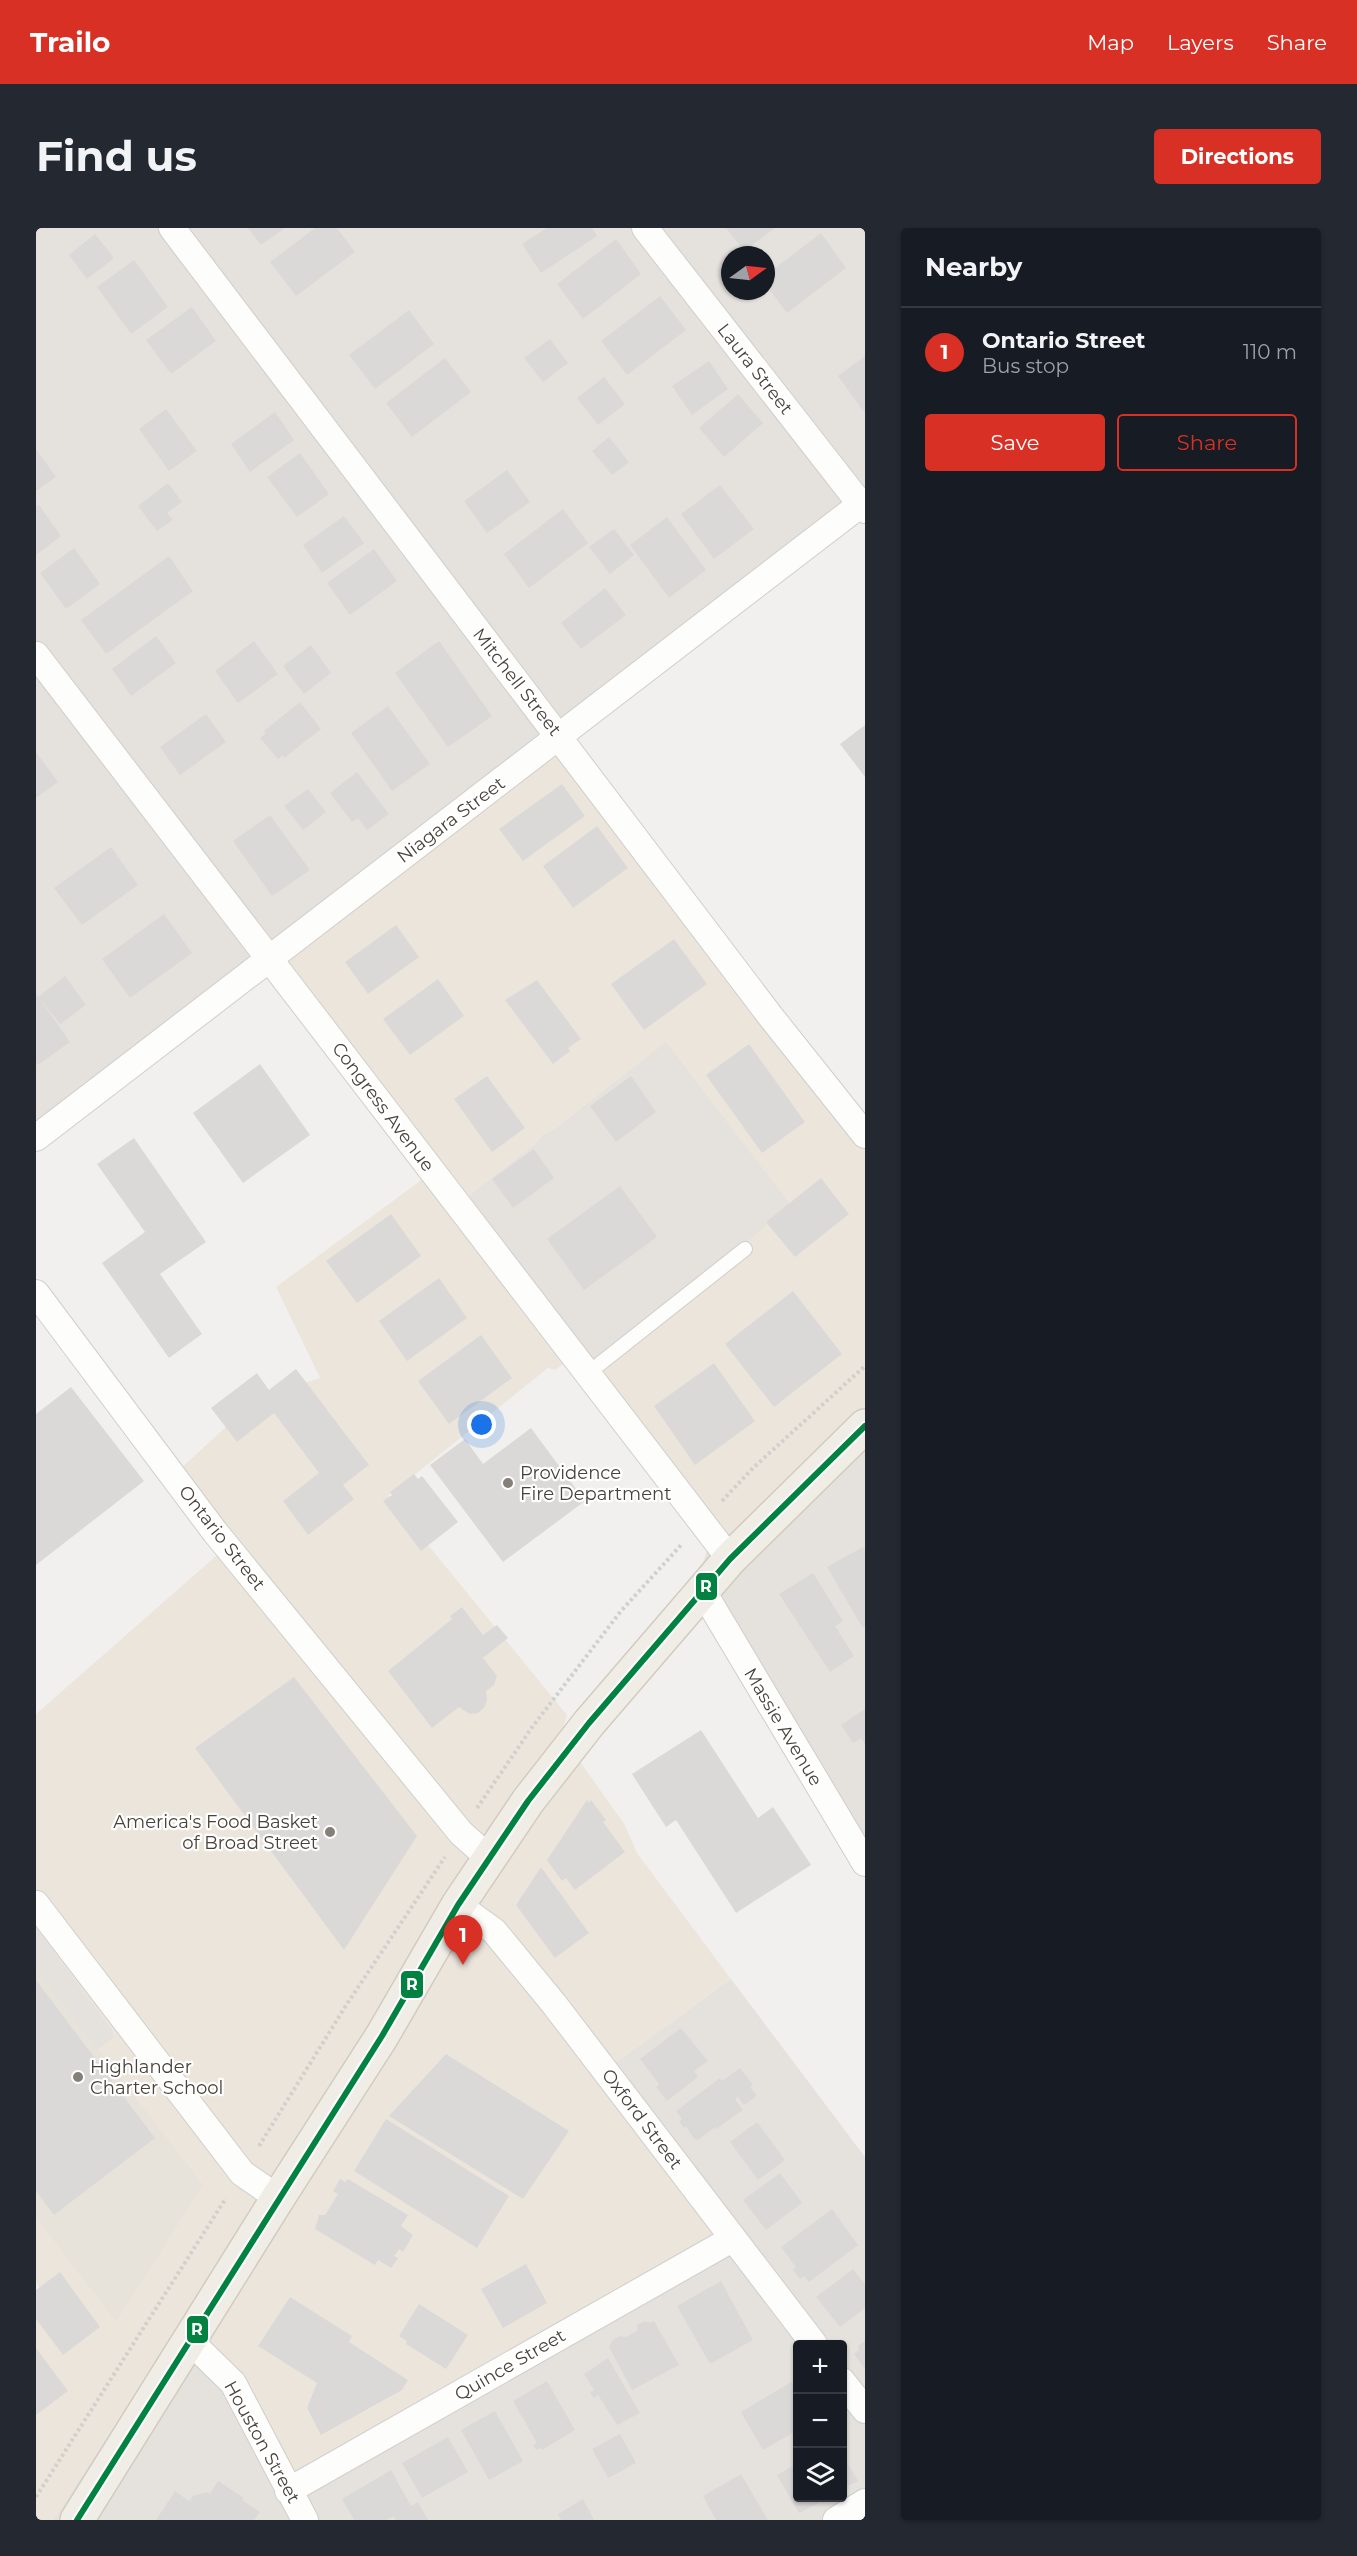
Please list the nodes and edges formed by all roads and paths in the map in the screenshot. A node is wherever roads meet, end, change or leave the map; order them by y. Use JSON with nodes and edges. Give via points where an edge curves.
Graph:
{"nodes":[{"id":1,"x":172,"y":228,"type":"edge"},
{"id":2,"x":645,"y":228,"type":"edge"},
{"id":3,"x":864,"y":505,"type":"edge"},
{"id":4,"x":36,"y":655,"type":"edge"},
{"id":5,"x":559,"y":737,"type":"junction"},
{"id":6,"x":269,"y":959,"type":"junction"},
{"id":7,"x":865,"y":1135,"type":"edge"},
{"id":8,"x":36,"y":1138,"type":"edge"},
{"id":9,"x":745,"y":1249,"type":"dead end"},
{"id":10,"x":36,"y":1293,"type":"edge"},
{"id":11,"x":587,"y":1374,"type":"junction"},
{"id":12,"x":865,"y":1426,"type":"edge"},
{"id":13,"x":730,"y":1559,"type":"junction"},
{"id":14,"x":702,"y":1590,"type":"junction"},
{"id":15,"x":489,"y":1858,"type":"junction"},
{"id":16,"x":865,"y":1863,"type":"edge"},
{"id":17,"x":36,"y":1904,"type":"edge"},
{"id":18,"x":458,"y":1905,"type":"junction"},
{"id":19,"x":278,"y":2198,"type":"junction"},
{"id":20,"x":732,"y":2240,"type":"junction"},
{"id":21,"x":811,"y":2340,"type":"edge"},
{"id":22,"x":190,"y":2341,"type":"junction"},
{"id":23,"x":847,"y":2386,"type":"edge"},
{"id":24,"x":865,"y":2410,"type":"edge"},
{"id":25,"x":288,"y":2492,"type":"junction"},
{"id":26,"x":865,"y":2502,"type":"edge"},
{"id":27,"x":77,"y":2520,"type":"edge"},
{"id":28,"x":305,"y":2520,"type":"edge"},
{"id":29,"x":836,"y":2520,"type":"edge"}],
"edges":[{"from":1,"to":5,"type":"street","name":"Mitchell Street"},
{"from":2,"to":3,"type":"street","name":"Laura Street"},
{"from":3,"to":5,"type":"street","name":"Niagara Street"},
{"from":4,"to":6,"type":"street","name":"Congress Avenue"},
{"from":5,"to":6,"type":"street","name":"Niagara Street"},
{"from":5,"to":7,"type":"street","name":"Mitchell Street"},
{"from":6,"to":8,"type":"street","name":"Niagara Street"},
{"from":6,"to":11,"type":"street","name":"Congress Avenue"},
{"from":9,"to":11,"type":"lane"},
{"from":10,"to":15,"type":"street","name":"Ontario Street","via":[[215,1532],[461,1833]]},
{"from":11,"to":13,"type":"street","name":"Congress Avenue"},
{"from":12,"to":13,"type":"main road"},
{"from":13,"to":14,"type":"main road"},
{"from":14,"to":15,"type":"main road","via":[[589,1723]]},
{"from":14,"to":16,"type":"street","name":"Massie Avenue"},
{"from":15,"to":18,"type":"main road"},
{"from":17,"to":19,"type":"street","via":[[242,2173]]},
{"from":18,"to":19,"type":"main road","via":[[382,2036]]},
{"from":18,"to":20,"type":"street","name":"Oxford Street","via":[[494,1931],[554,2004]]},
{"from":19,"to":22,"type":"main road"},
{"from":20,"to":21,"type":"street","name":"Oxford Street"},
{"from":20,"to":25,"type":"street","name":"Quince Street"},
{"from":22,"to":25,"type":"street","name":"Houston Street","via":[[233,2383]]},
{"from":22,"to":27,"type":"main road"},
{"from":23,"to":24,"type":"street"},
{"from":25,"to":28,"type":"street","name":"Houston Street"},
{"from":26,"to":29,"type":"street"}]}
